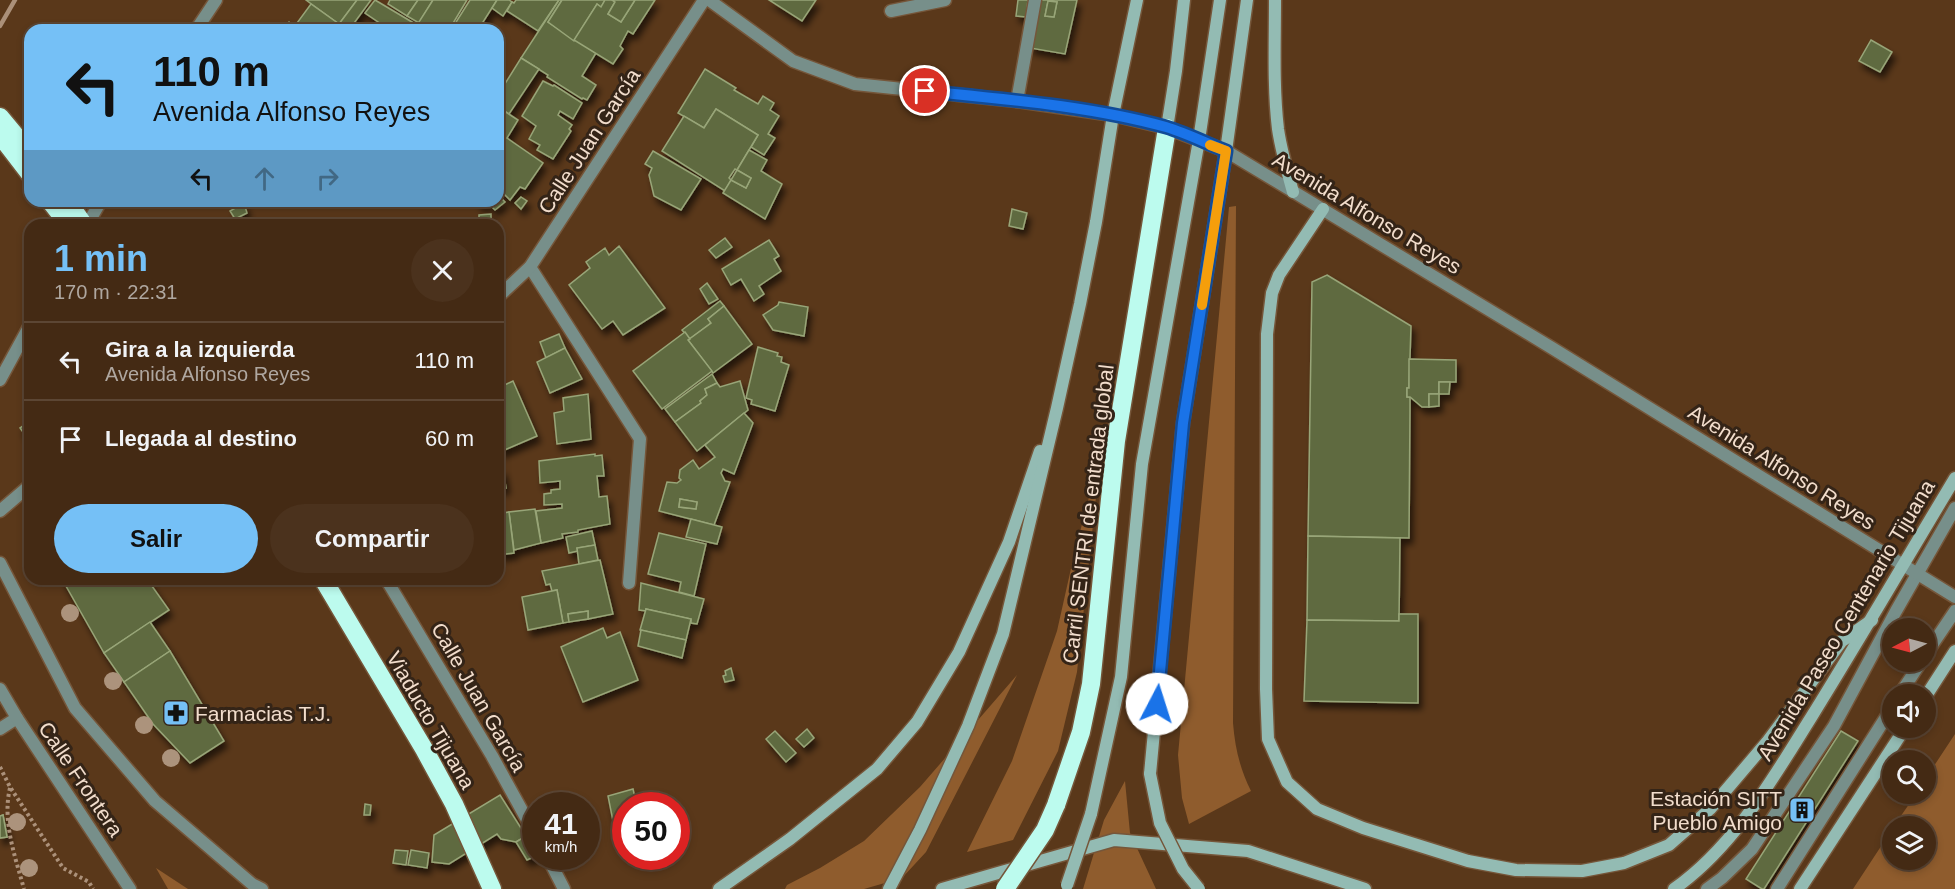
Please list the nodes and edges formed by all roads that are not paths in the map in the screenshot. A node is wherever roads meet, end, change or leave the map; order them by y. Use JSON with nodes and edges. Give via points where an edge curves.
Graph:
{"nodes":[{"id":1,"x":216,"y":0,"type":"edge"},
{"id":2,"x":704,"y":0,"type":"edge"},
{"id":3,"x":709,"y":0,"type":"edge"},
{"id":4,"x":945,"y":0,"type":"edge"},
{"id":5,"x":1035,"y":0,"type":"edge"},
{"id":6,"x":1137,"y":0,"type":"edge"},
{"id":7,"x":1184,"y":0,"type":"edge"},
{"id":8,"x":1220,"y":0,"type":"edge"},
{"id":9,"x":1247,"y":0,"type":"edge"},
{"id":10,"x":1275,"y":0,"type":"edge"},
{"id":11,"x":891,"y":11,"type":"dead end"},
{"id":12,"x":200,"y":24,"type":"edge"},
{"id":13,"x":1017,"y":100,"type":"junction"},
{"id":14,"x":1113,"y":116,"type":"junction"},
{"id":15,"x":0,"y":117,"type":"edge"},
{"id":16,"x":1167,"y":128,"type":"junction"},
{"id":17,"x":0,"y":135,"type":"edge"},
{"id":18,"x":1199,"y":140,"type":"junction"},
{"id":19,"x":24,"y":146,"type":"edge"},
{"id":20,"x":1226,"y":151,"type":"junction"},
{"id":21,"x":24,"y":166,"type":"edge"},
{"id":22,"x":1293,"y":192,"type":"junction"},
{"id":23,"x":55,"y":207,"type":"edge"},
{"id":24,"x":72,"y":207,"type":"edge"},
{"id":25,"x":1323,"y":209,"type":"junction"},
{"id":26,"x":64,"y":219,"type":"edge"},
{"id":27,"x":81,"y":219,"type":"edge"},
{"id":28,"x":530,"y":267,"type":"junction"},
{"id":29,"x":504,"y":291,"type":"edge"},
{"id":30,"x":24,"y":336,"type":"edge"},
{"id":31,"x":0,"y":380,"type":"edge"},
{"id":32,"x":1057,"y":408,"type":"junction"},
{"id":33,"x":1955,"y":478,"type":"edge"},
{"id":34,"x":24,"y":490,"type":"edge"},
{"id":35,"x":1955,"y":508,"type":"edge"},
{"id":36,"x":0,"y":511,"type":"edge"},
{"id":37,"x":0,"y":563,"type":"edge"},
{"id":38,"x":1903,"y":565,"type":"junction"},
{"id":39,"x":1917,"y":574,"type":"junction"},
{"id":40,"x":629,"y":582,"type":"dead end"},
{"id":41,"x":326,"y":585,"type":"edge"},
{"id":42,"x":338,"y":585,"type":"edge"},
{"id":43,"x":390,"y":585,"type":"edge"},
{"id":44,"x":1955,"y":597,"type":"edge"},
{"id":45,"x":1955,"y":611,"type":"edge"},
{"id":46,"x":1872,"y":620,"type":"junction"},
{"id":47,"x":1936,"y":639,"type":"edge"},
{"id":48,"x":1955,"y":651,"type":"edge"},
{"id":49,"x":1934,"y":684,"type":"edge"},
{"id":50,"x":0,"y":689,"type":"edge"},
{"id":51,"x":17,"y":718,"type":"junction"},
{"id":52,"x":1882,"y":723,"type":"edge"},
{"id":53,"x":0,"y":729,"type":"edge"},
{"id":54,"x":1898,"y":738,"type":"edge"},
{"id":55,"x":522,"y":811,"type":"edge"},
{"id":56,"x":554,"y":870,"type":"edge"},
{"id":57,"x":1066,"y":887,"type":"edge"},
{"id":58,"x":130,"y":889,"type":"edge"},
{"id":59,"x":262,"y":889,"type":"edge"},
{"id":60,"x":492,"y":889,"type":"edge"},
{"id":61,"x":500,"y":889,"type":"edge"},
{"id":62,"x":564,"y":889,"type":"edge"},
{"id":63,"x":719,"y":889,"type":"edge"},
{"id":64,"x":889,"y":889,"type":"edge"},
{"id":65,"x":942,"y":889,"type":"edge"},
{"id":66,"x":1005,"y":889,"type":"edge"},
{"id":67,"x":1198,"y":889,"type":"edge"},
{"id":68,"x":1365,"y":889,"type":"edge"},
{"id":69,"x":1674,"y":889,"type":"edge"},
{"id":70,"x":1707,"y":889,"type":"edge"},
{"id":71,"x":1777,"y":889,"type":"edge"},
{"id":72,"x":1800,"y":889,"type":"edge"}],
"edges":[{"from":1,"to":12,"type":"street"},
{"from":2,"to":28,"type":"street","name":"Calle Juan García"},
{"from":3,"to":13,"type":"street","name":"Avenida Alfonso Reyes","via":[[793,61],[855,84]]},
{"from":4,"to":11,"type":"street"},
{"from":5,"to":13,"type":"street"},
{"from":6,"to":14,"type":"main road"},
{"from":7,"to":16,"type":"main road"},
{"from":8,"to":18,"type":"main road"},
{"from":9,"to":20,"type":"main road"},
{"from":10,"to":22,"type":"main road","via":[[1278,130]]},
{"from":13,"to":14,"type":"street","name":"Avenida Alfonso Reyes"},
{"from":14,"to":16,"type":"street","name":"Avenida Alfonso Reyes"},
{"from":14,"to":32,"type":"main road","via":[[1096,222]]},
{"from":15,"to":19,"type":"highway"},
{"from":16,"to":18,"type":"street","name":"Avenida Alfonso Reyes"},
{"from":16,"to":66,"type":"highway","name":"Carril SENTRI de entrada global","bridge":true,"via":[[1116,441],[1091,684],[1081,732],[1045,830]]},
{"from":17,"to":21,"type":"highway"},
{"from":18,"to":20,"type":"street","name":"Avenida Alfonso Reyes"},
{"from":18,"to":57,"type":"main road","bridge":true,"via":[[1142,464],[1121,677],[1091,814]]},
{"from":20,"to":22,"type":"street","name":"Avenida Alfonso Reyes"},
{"from":20,"to":67,"type":"main road","bridge":true,"via":[[1183,423],[1150,774],[1160,823],[1183,869]]},
{"from":22,"to":25,"type":"street","name":"Avenida Alfonso Reyes"},
{"from":23,"to":26,"type":"highway"},
{"from":24,"to":27,"type":"highway"},
{"from":25,"to":38,"type":"street","name":"Avenida Alfonso Reyes"},
{"from":25,"to":46,"type":"main road","via":[[1279,274],[1272,293],[1267,346],[1268,739],[1287,782],[1317,809],[1468,861],[1516,870],[1582,871],[1624,863],[1669,845],[1710,809],[1767,742],[1842,641]]},
{"from":28,"to":29,"type":"street","name":"Calle Juan García"},
{"from":28,"to":40,"type":"street","via":[[640,439]]},
{"from":30,"to":31,"type":"street"},
{"from":32,"to":63,"type":"main road","via":[[1005,552],[959,652],[917,722],[877,769],[790,839]]},
{"from":32,"to":64,"type":"main road","via":[[1003,634],[968,726]]},
{"from":33,"to":38,"type":"main road","name":"Avenida Paseo Centenario Tijuana"},
{"from":34,"to":36,"type":"street"},
{"from":35,"to":39,"type":"street"},
{"from":37,"to":59,"type":"street","via":[[75,708],[155,801]]},
{"from":38,"to":39,"type":"street","name":"Avenida Alfonso Reyes"},
{"from":38,"to":46,"type":"main road","name":"Avenida Paseo Centenario Tijuana"},
{"from":39,"to":44,"type":"street","name":"Avenida Alfonso Reyes"},
{"from":39,"to":70,"type":"street","via":[[1834,726],[1752,849]]},
{"from":41,"to":60,"type":"highway","name":"Viaducto Tijuana","via":[[429,758]]},
{"from":42,"to":61,"type":"highway","name":"Viaducto Tijuana","via":[[453,783]]},
{"from":43,"to":55,"type":"street","name":"Calle Juan García"},
{"from":45,"to":47,"type":"street"},
{"from":46,"to":69,"type":"main road","name":"Avenida Paseo Centenario Tijuana","via":[[1726,843]]},
{"from":48,"to":49,"type":"main road"},
{"from":50,"to":51,"type":"street","name":"Calle Frontera"},
{"from":51,"to":53,"type":"street"},
{"from":51,"to":58,"type":"street","name":"Calle Frontera"},
{"from":52,"to":71,"type":"street"},
{"from":54,"to":72,"type":"main road"},
{"from":56,"to":62,"type":"street"},
{"from":65,"to":68,"type":"main road","via":[[1114,840],[1248,851]]}]}
